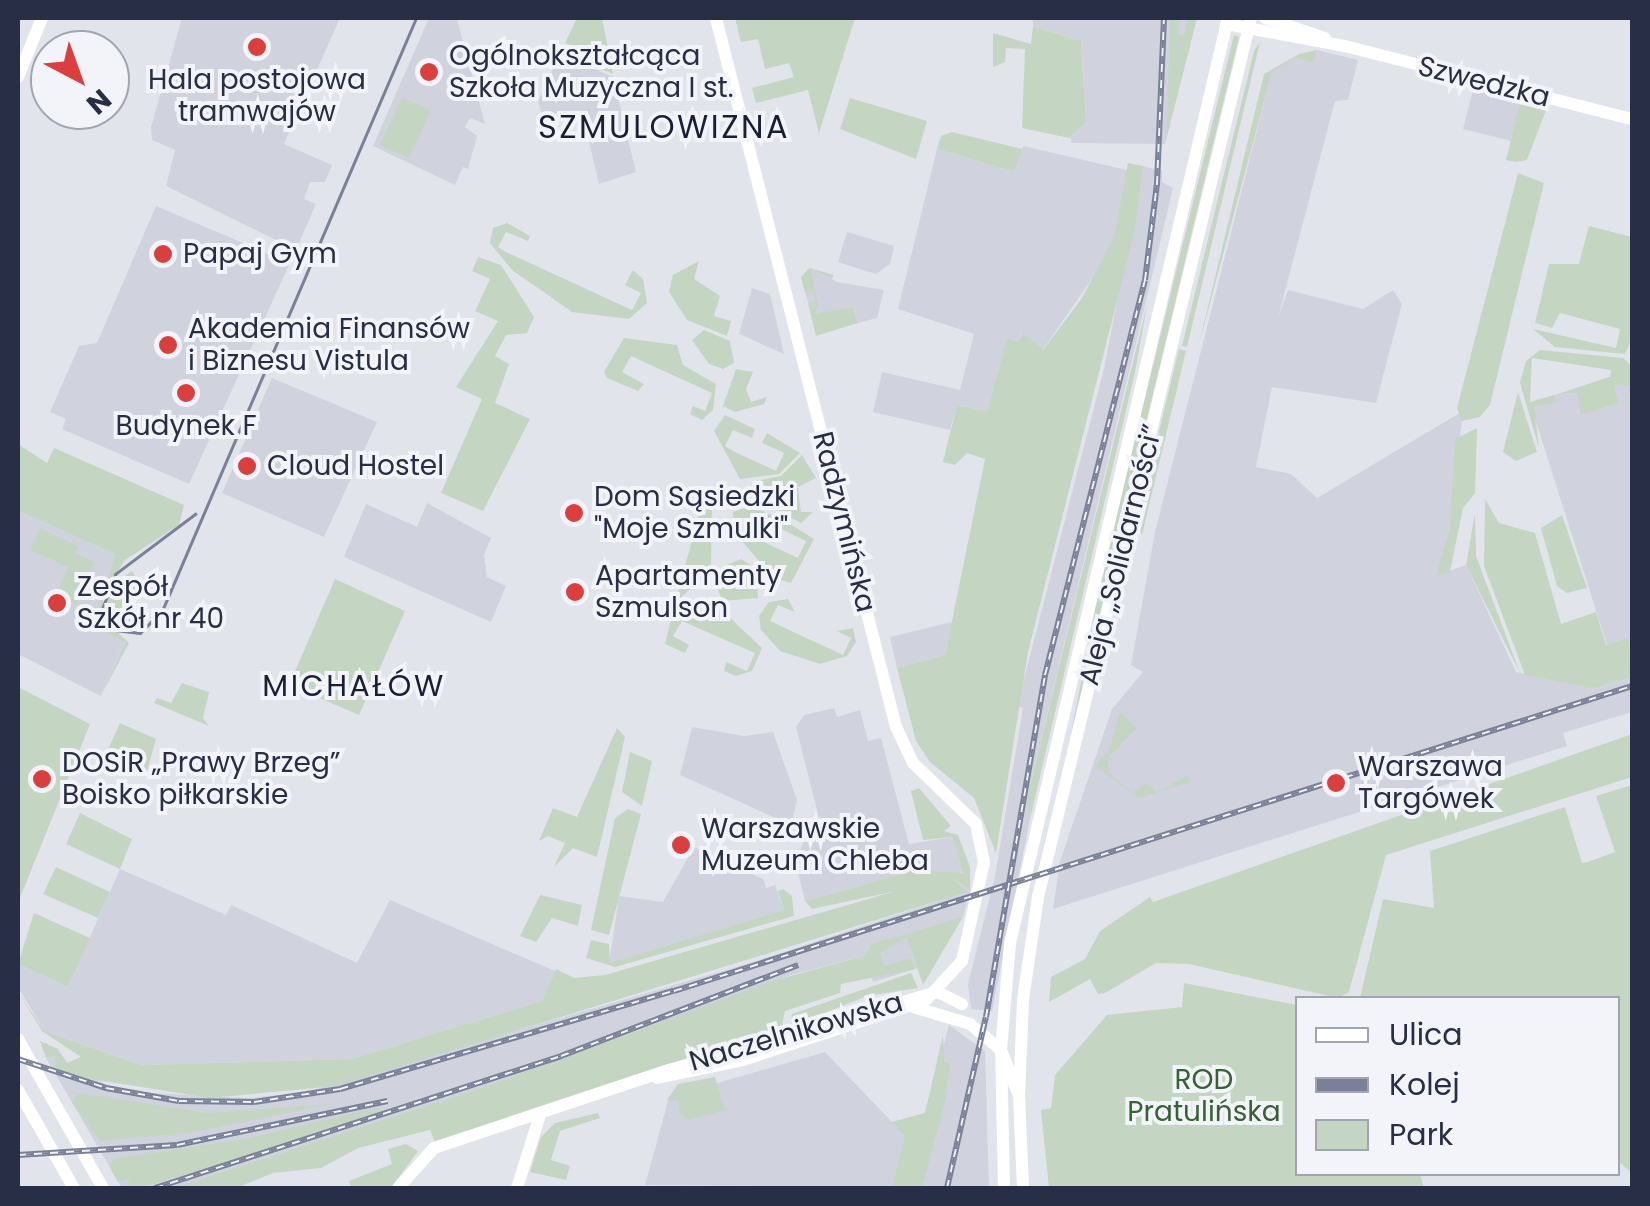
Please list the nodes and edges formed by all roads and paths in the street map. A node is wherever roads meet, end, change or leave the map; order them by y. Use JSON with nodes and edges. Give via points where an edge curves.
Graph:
{"nodes":[{"id":1,"x":42,"y":18,"type":"edge"},
{"id":2,"x":716,"y":18,"type":"edge"},
{"id":3,"x":1265,"y":18,"type":"edge"},
{"id":4,"x":1227,"y":21,"type":"edge"},
{"id":5,"x":1250,"y":23,"type":"edge"},
{"id":6,"x":1336,"y":44,"type":"junction"},
{"id":7,"x":18,"y":78,"type":"edge"},
{"id":8,"x":1632,"y":119,"type":"edge"},
{"id":9,"x":962,"y":961,"type":"junction"},
{"id":10,"x":938,"y":992,"type":"junction"},
{"id":11,"x":962,"y":1004,"type":"junction"},
{"id":12,"x":912,"y":1007,"type":"junction"},
{"id":13,"x":948,"y":1015,"type":"junction"},
{"id":14,"x":970,"y":1024,"type":"junction"},
{"id":15,"x":18,"y":1040,"type":"edge"},
{"id":16,"x":1001,"y":1050,"type":"junction"},
{"id":17,"x":657,"y":1078,"type":"junction"},
{"id":18,"x":18,"y":1090,"type":"edge"},
{"id":19,"x":1019,"y":1096,"type":"junction"},
{"id":20,"x":540,"y":1116,"type":"junction"},
{"id":21,"x":74,"y":1188,"type":"edge"},
{"id":22,"x":103,"y":1188,"type":"edge"},
{"id":23,"x":398,"y":1188,"type":"edge"},
{"id":24,"x":517,"y":1188,"type":"edge"},
{"id":25,"x":1004,"y":1188,"type":"edge"},
{"id":26,"x":1024,"y":1188,"type":"edge"}],
"edges":[{"from":1,"to":7,"type":"main road"},
{"from":2,"to":9,"type":"main road","name":"Radzymińska","via":[[896,727],[913,763],[966,812],[982,838],[982,880]]},
{"from":3,"to":6,"type":"main road","name":"Szwedzka"},
{"from":4,"to":5,"type":"main road","name":"Szwedzka"},
{"from":4,"to":16,"type":"main road","name":"Aleja „Solidarności”","via":[[1010,943]]},
{"from":5,"to":6,"type":"main road","name":"Szwedzka"},
{"from":5,"to":19,"type":"main road","name":"Aleja „Solidarności”","via":[[1038,897],[1023,999]]},
{"from":6,"to":8,"type":"main road","name":"Szwedzka"},
{"from":9,"to":10,"type":"main road","name":"Radzymińska"},
{"from":9,"to":11,"type":"main road"},
{"from":10,"to":11,"type":"main road","name":"Naczelnikowska"},
{"from":10,"to":12,"type":"main road","name":"Naczelnikowska"},
{"from":10,"to":13,"type":"main road"},
{"from":10,"to":17,"type":"main road","name":"Naczelnikowska"},
{"from":11,"to":14,"type":"main road"},
{"from":12,"to":13,"type":"main road","name":"Naczelnikowska"},
{"from":12,"to":17,"type":"main road","name":"Naczelnikowska","via":[[743,1060]]},
{"from":13,"to":14,"type":"main road"},
{"from":14,"to":16,"type":"main road"},
{"from":15,"to":22,"type":"main road"},
{"from":16,"to":19,"type":"main road"},
{"from":16,"to":25,"type":"main road"},
{"from":17,"to":20,"type":"main road","name":"Naczelnikowska"},
{"from":18,"to":21,"type":"main road"},
{"from":19,"to":26,"type":"main road"},
{"from":20,"to":23,"type":"main road","name":"Naczelnikowska","via":[[434,1148]]},
{"from":20,"to":24,"type":"main road"}]}
